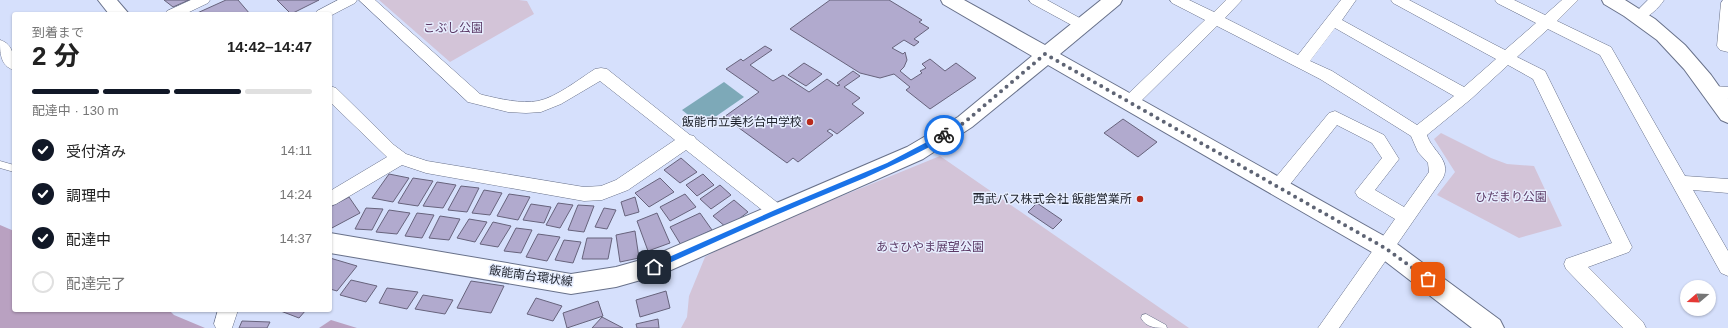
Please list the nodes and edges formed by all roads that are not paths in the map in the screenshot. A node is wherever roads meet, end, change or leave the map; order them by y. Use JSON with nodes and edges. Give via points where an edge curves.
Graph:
{"nodes":[{"id":1,"x":108,"y":0,"type":"edge"},
{"id":2,"x":204,"y":0,"type":"edge"},
{"id":3,"x":350,"y":0,"type":"edge"},
{"id":4,"x":366,"y":0,"type":"edge"},
{"id":5,"x":950,"y":0,"type":"edge"},
{"id":6,"x":1036,"y":0,"type":"edge"},
{"id":7,"x":1112,"y":0,"type":"edge"},
{"id":8,"x":1177,"y":0,"type":"edge"},
{"id":9,"x":1235,"y":0,"type":"edge"},
{"id":10,"x":1349,"y":0,"type":"edge"},
{"id":11,"x":1398,"y":0,"type":"edge"},
{"id":12,"x":1502,"y":0,"type":"edge"},
{"id":13,"x":1571,"y":0,"type":"edge"},
{"id":14,"x":1611,"y":0,"type":"edge"},
{"id":15,"x":1657,"y":0,"type":"edge"},
{"id":16,"x":1728,"y":3,"type":"edge"},
{"id":17,"x":117,"y":12,"type":"edge"},
{"id":18,"x":177,"y":12,"type":"edge"},
{"id":19,"x":326,"y":12,"type":"edge"},
{"id":20,"x":1639,"y":16,"type":"junction"},
{"id":21,"x":1215,"y":19,"type":"junction"},
{"id":22,"x":1333,"y":21,"type":"junction"},
{"id":23,"x":1546,"y":22,"type":"junction"},
{"id":24,"x":1082,"y":25,"type":"junction"},
{"id":25,"x":0,"y":45,"type":"edge"},
{"id":26,"x":1728,"y":48,"type":"edge"},
{"id":27,"x":1045,"y":54,"type":"junction"},
{"id":28,"x":1507,"y":58,"type":"junction"},
{"id":29,"x":12,"y":62,"type":"edge"},
{"id":30,"x":1301,"y":62,"type":"junction"},
{"id":31,"x":1721,"y":93,"type":"edge"},
{"id":32,"x":332,"y":94,"type":"edge"},
{"id":33,"x":1465,"y":94,"type":"junction"},
{"id":34,"x":1130,"y":102,"type":"junction"},
{"id":35,"x":1728,"y":115,"type":"edge"},
{"id":36,"x":1418,"y":133,"type":"junction"},
{"id":37,"x":688,"y":140,"type":"junction"},
{"id":38,"x":400,"y":158,"type":"junction"},
{"id":39,"x":0,"y":164,"type":"edge"},
{"id":40,"x":12,"y":168,"type":"edge"},
{"id":41,"x":1679,"y":182,"type":"junction"},
{"id":42,"x":1728,"y":186,"type":"edge"},
{"id":43,"x":1278,"y":187,"type":"junction"},
{"id":44,"x":332,"y":198,"type":"edge"},
{"id":45,"x":777,"y":212,"type":"junction"},
{"id":46,"x":1407,"y":217,"type":"junction"},
{"id":47,"x":332,"y":244,"type":"edge"},
{"id":48,"x":1385,"y":248,"type":"junction"},
{"id":49,"x":1728,"y":268,"type":"edge"},
{"id":50,"x":1146,"y":318,"type":"dead end"},
{"id":51,"x":1162,"y":328,"type":"edge"},
{"id":52,"x":1328,"y":328,"type":"edge"},
{"id":53,"x":1491,"y":328,"type":"edge"},
{"id":54,"x":1636,"y":328,"type":"edge"}],
"edges":[{"from":1,"to":17,"type":"street"},
{"from":2,"to":18,"type":"street"},
{"from":3,"to":19,"type":"street"},
{"from":4,"to":37,"type":"street","via":[[474,98],[530,108],[542,105],[601,73]]},
{"from":5,"to":27,"type":"street"},
{"from":6,"to":24,"type":"street"},
{"from":7,"to":24,"type":"street","name":"飯能南台環状線"},
{"from":8,"to":21,"type":"street"},
{"from":9,"to":21,"type":"street"},
{"from":10,"to":22,"type":"street"},
{"from":11,"to":28,"type":"street"},
{"from":12,"to":23,"type":"street"},
{"from":13,"to":23,"type":"street"},
{"from":14,"to":20,"type":"street"},
{"from":15,"to":20,"type":"street"},
{"from":16,"to":26,"type":"street","via":[[1725,46]]},
{"from":20,"to":31,"type":"street","via":[[1669,39]]},
{"from":21,"to":30,"type":"street"},
{"from":21,"to":34,"type":"street"},
{"from":22,"to":30,"type":"street"},
{"from":22,"to":33,"type":"street"},
{"from":23,"to":28,"type":"street"},
{"from":23,"to":41,"type":"street","via":[[1606,52]]},
{"from":24,"to":27,"type":"street","name":"飯能南台環状線"},
{"from":25,"to":29,"type":"street"},
{"from":27,"to":34,"type":"street"},
{"from":27,"to":45,"type":"street","name":"飯能南台環状線","via":[[965,122],[921,149],[890,165]]},
{"from":28,"to":33,"type":"street"},
{"from":28,"to":54,"type":"street","via":[[1539,75],[1623,247],[1573,264]]},
{"from":30,"to":36,"type":"street"},
{"from":31,"to":35,"type":"street"},
{"from":32,"to":38,"type":"street"},
{"from":33,"to":36,"type":"street"},
{"from":34,"to":43,"type":"street"},
{"from":36,"to":46,"type":"street","via":[[1438,167],[1437,173]]},
{"from":37,"to":38,"type":"street","via":[[622,185],[602,193],[584,194],[426,167]]},
{"from":37,"to":45,"type":"street"},
{"from":38,"to":44,"type":"street"},
{"from":39,"to":40,"type":"lane"},
{"from":41,"to":42,"type":"street"},
{"from":41,"to":49,"type":"street"},
{"from":43,"to":46,"type":"street","via":[[1335,118],[1378,139],[1391,159],[1364,192]]},
{"from":43,"to":48,"type":"street"},
{"from":45,"to":47,"type":"street","name":"飯能南台環状線","via":[[654,267],[616,278],[571,284]]},
{"from":46,"to":48,"type":"street"},
{"from":48,"to":52,"type":"street"},
{"from":48,"to":53,"type":"street"},
{"from":50,"to":51,"type":"lane"}]}
